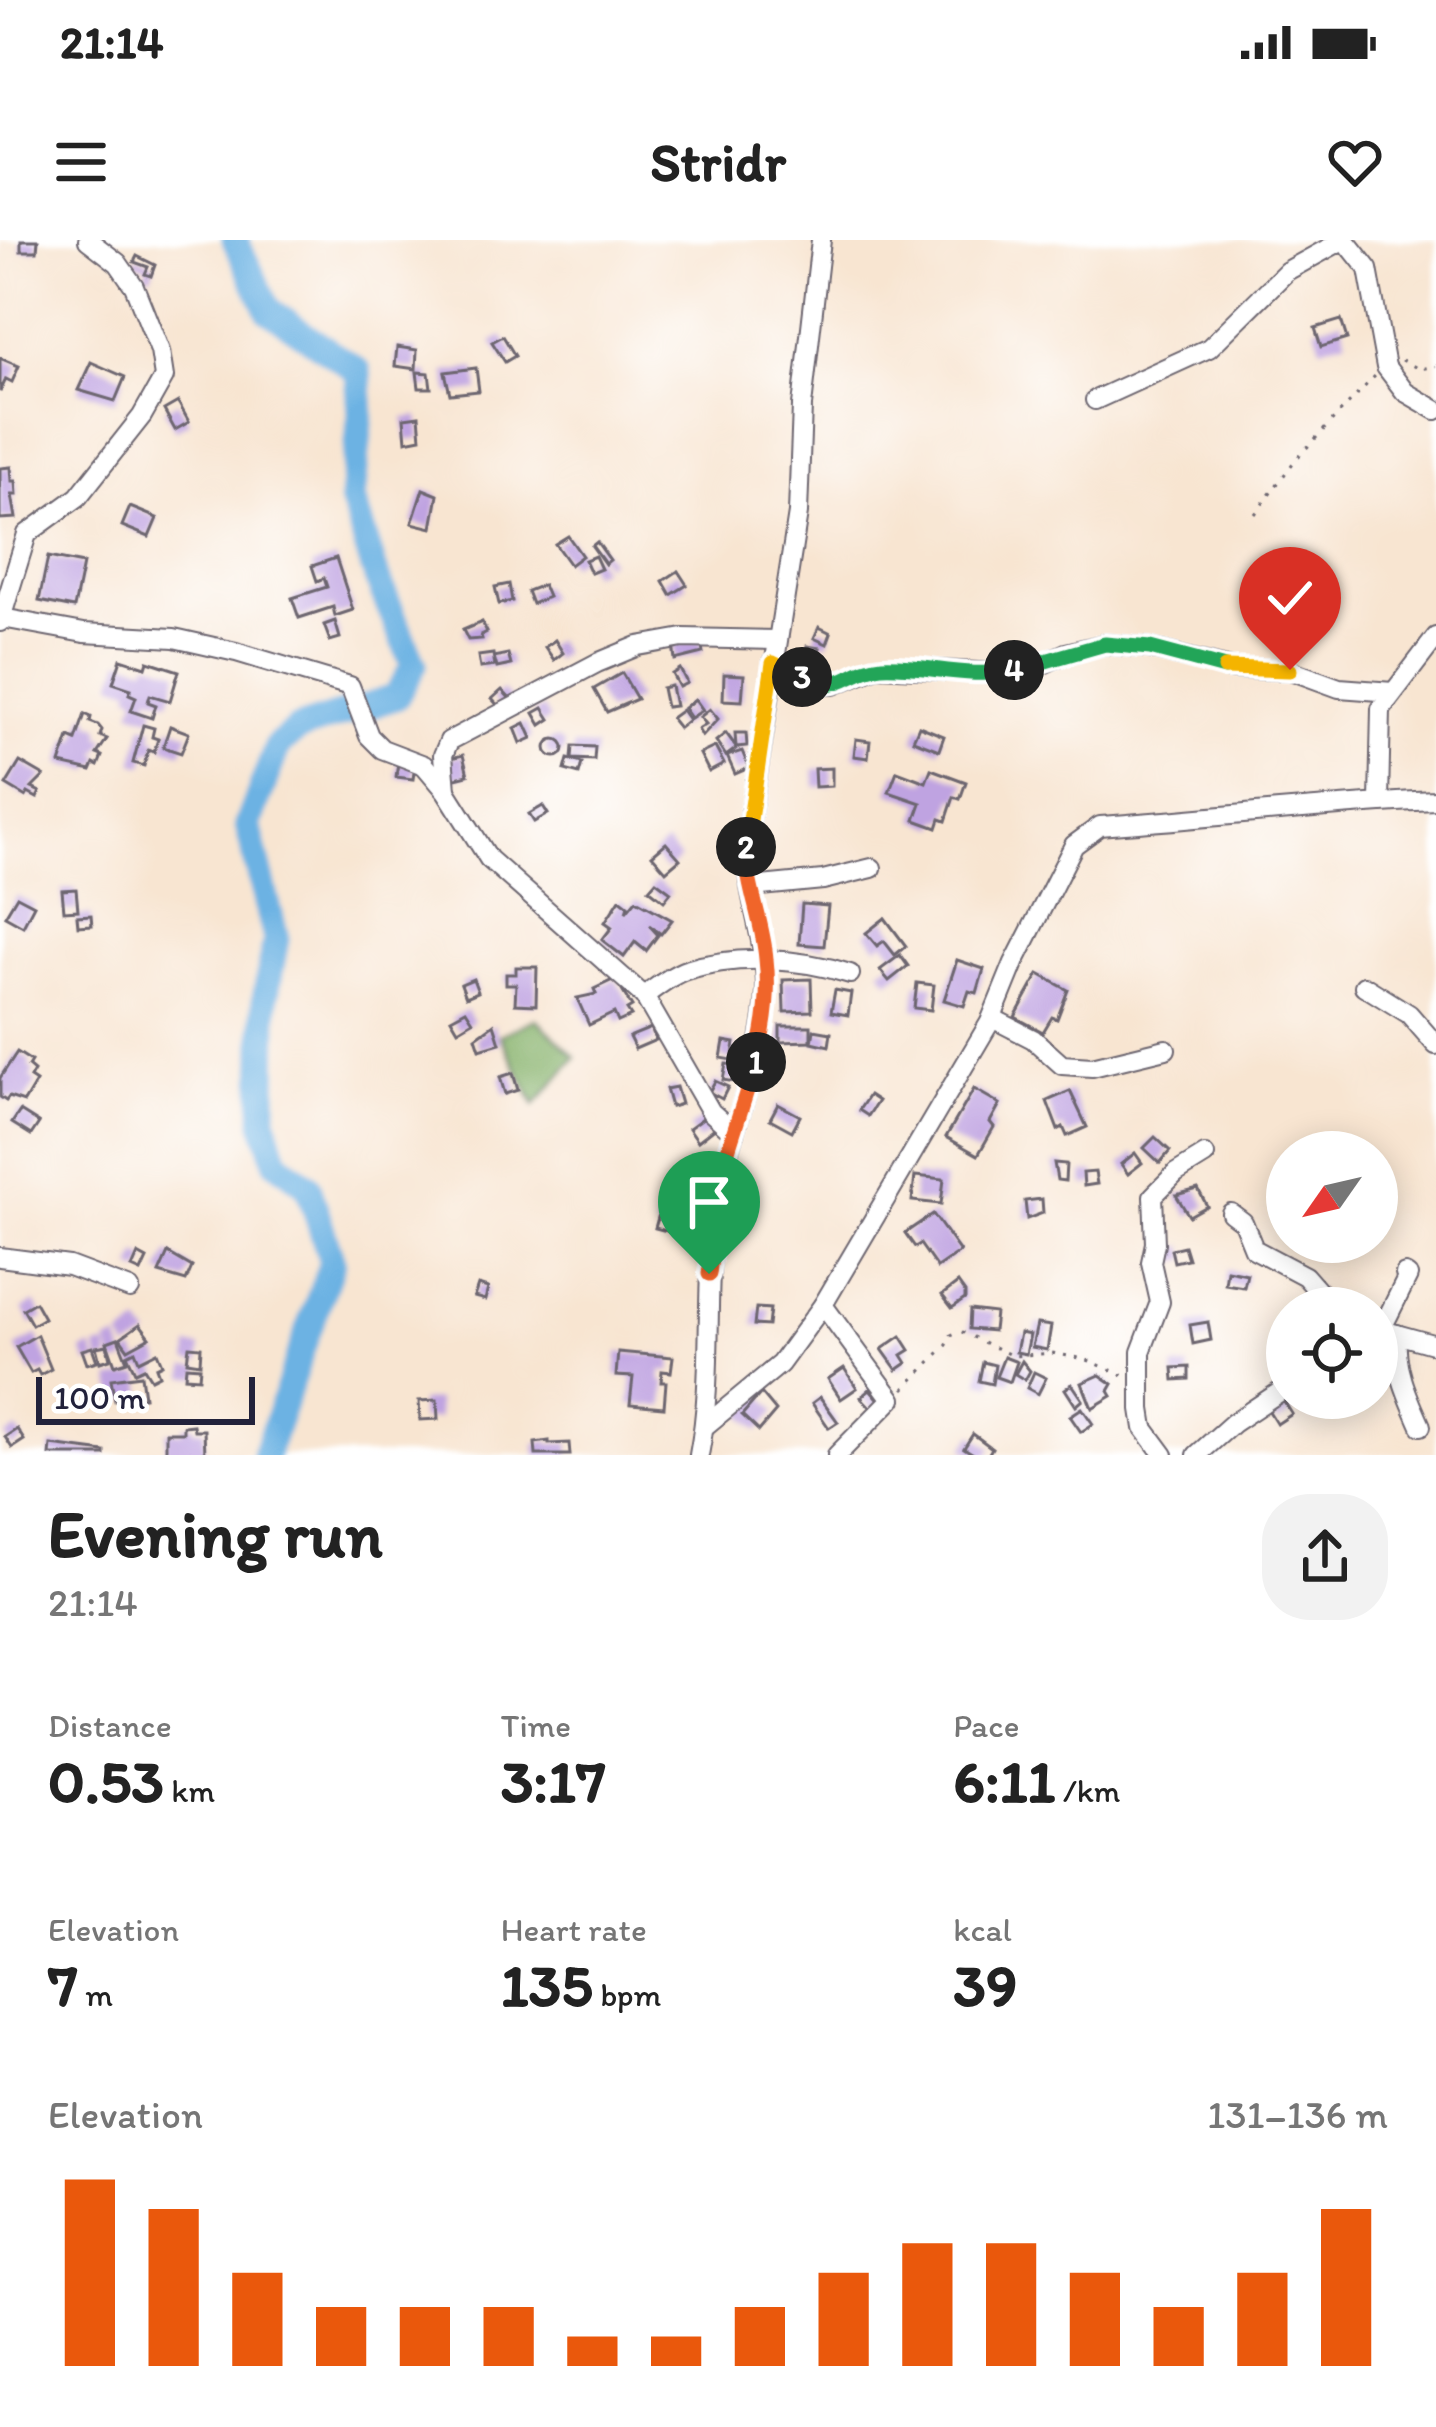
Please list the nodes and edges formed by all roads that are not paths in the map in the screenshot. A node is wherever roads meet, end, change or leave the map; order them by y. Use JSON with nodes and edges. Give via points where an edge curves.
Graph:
{"nodes":[{"id":1,"x":88,"y":240,"type":"edge"},
{"id":2,"x":821,"y":240,"type":"edge"},
{"id":3,"x":1344,"y":240,"type":"edge"},
{"id":4,"x":1095,"y":400,"type":"dead end"},
{"id":5,"x":1436,"y":410,"type":"edge"},
{"id":6,"x":1,"y":620,"type":"edge"},
{"id":7,"x":1436,"y":637,"type":"edge"},
{"id":8,"x":777,"y":640,"type":"junction"},
{"id":9,"x":773,"y":663,"type":"junction"},
{"id":10,"x":1394,"y":692,"type":"junction"},
{"id":11,"x":446,"y":791,"type":"junction"},
{"id":12,"x":1436,"y":800,"type":"edge"},
{"id":13,"x":1379,"y":802,"type":"junction"},
{"id":14,"x":872,"y":868,"type":"dead end"},
{"id":15,"x":751,"y":887,"type":"junction"},
{"id":16,"x":766,"y":959,"type":"junction"},
{"id":17,"x":850,"y":974,"type":"dead end"},
{"id":18,"x":1364,"y":986,"type":"dead end"},
{"id":19,"x":644,"y":996,"type":"junction"},
{"id":20,"x":992,"y":1018,"type":"junction"},
{"id":21,"x":1436,"y":1045,"type":"edge"},
{"id":22,"x":1166,"y":1048,"type":"dead end"},
{"id":23,"x":732,"y":1131,"type":"junction"},
{"id":24,"x":1204,"y":1155,"type":"dead end"},
{"id":25,"x":1232,"y":1213,"type":"dead end"},
{"id":26,"x":0,"y":1257,"type":"edge"},
{"id":27,"x":1405,"y":1274,"type":"dead end"},
{"id":28,"x":1315,"y":1287,"type":"edge"},
{"id":29,"x":130,"y":1288,"type":"dead end"},
{"id":30,"x":1398,"y":1300,"type":"edge"},
{"id":31,"x":823,"y":1305,"type":"junction"},
{"id":32,"x":1398,"y":1335,"type":"edge"},
{"id":33,"x":1436,"y":1345,"type":"edge"},
{"id":34,"x":1398,"y":1365,"type":"edge"},
{"id":35,"x":1266,"y":1401,"type":"edge"},
{"id":36,"x":705,"y":1426,"type":"junction"},
{"id":37,"x":1420,"y":1426,"type":"dead end"},
{"id":38,"x":699,"y":1455,"type":"edge"},
{"id":39,"x":836,"y":1455,"type":"edge"},
{"id":40,"x":1164,"y":1455,"type":"edge"},
{"id":41,"x":1197,"y":1455,"type":"edge"}],
"edges":[{"from":1,"to":6,"type":"street","via":[[134,286],[164,377],[78,497],[27,534]]},
{"from":2,"to":8,"type":"street","via":[[798,514]]},
{"from":3,"to":4,"type":"street","via":[[1287,271],[1209,348]]},
{"from":3,"to":5,"type":"street","via":[[1368,269],[1385,359],[1406,392]]},
{"from":6,"to":11,"type":"street","via":[[174,638],[350,686],[369,736],[424,765]]},
{"from":7,"to":10,"type":"street"},
{"from":8,"to":9,"type":"street"},
{"from":8,"to":11,"type":"street","via":[[662,640],[596,663],[449,741]]},
{"from":9,"to":10,"type":"street","via":[[833,686],[877,667],[999,673],[1105,644]]},
{"from":9,"to":15,"type":"street","via":[[746,845]]},
{"from":10,"to":13,"type":"street","via":[[1381,709]]},
{"from":11,"to":19,"type":"street","via":[[489,859]]},
{"from":12,"to":13,"type":"street"},
{"from":13,"to":20,"type":"street","via":[[1086,833],[1048,893]]},
{"from":14,"to":15,"type":"street"},
{"from":15,"to":16,"type":"street"},
{"from":16,"to":17,"type":"street"},
{"from":16,"to":19,"type":"street","via":[[684,970]]},
{"from":16,"to":23,"type":"street","via":[[763,1037]]},
{"from":18,"to":21,"type":"street","via":[[1409,1014]]},
{"from":19,"to":23,"type":"street","via":[[710,1112]]},
{"from":20,"to":22,"type":"street","via":[[1061,1065],[1092,1067]]},
{"from":20,"to":31,"type":"street"},
{"from":23,"to":36,"type":"street","via":[[711,1239]]},
{"from":24,"to":40,"type":"street","via":[[1153,1196],[1151,1262],[1160,1302],[1141,1352],[1140,1385],[1144,1428]]},
{"from":25,"to":28,"type":"street","via":[[1254,1249]]},
{"from":26,"to":29,"type":"street","via":[[69,1266]]},
{"from":27,"to":30,"type":"street"},
{"from":31,"to":36,"type":"street","via":[[781,1364]]},
{"from":31,"to":39,"type":"street","via":[[892,1399]]},
{"from":32,"to":33,"type":"street"},
{"from":34,"to":37,"type":"street"},
{"from":35,"to":41,"type":"street"},
{"from":36,"to":38,"type":"street"}]}
